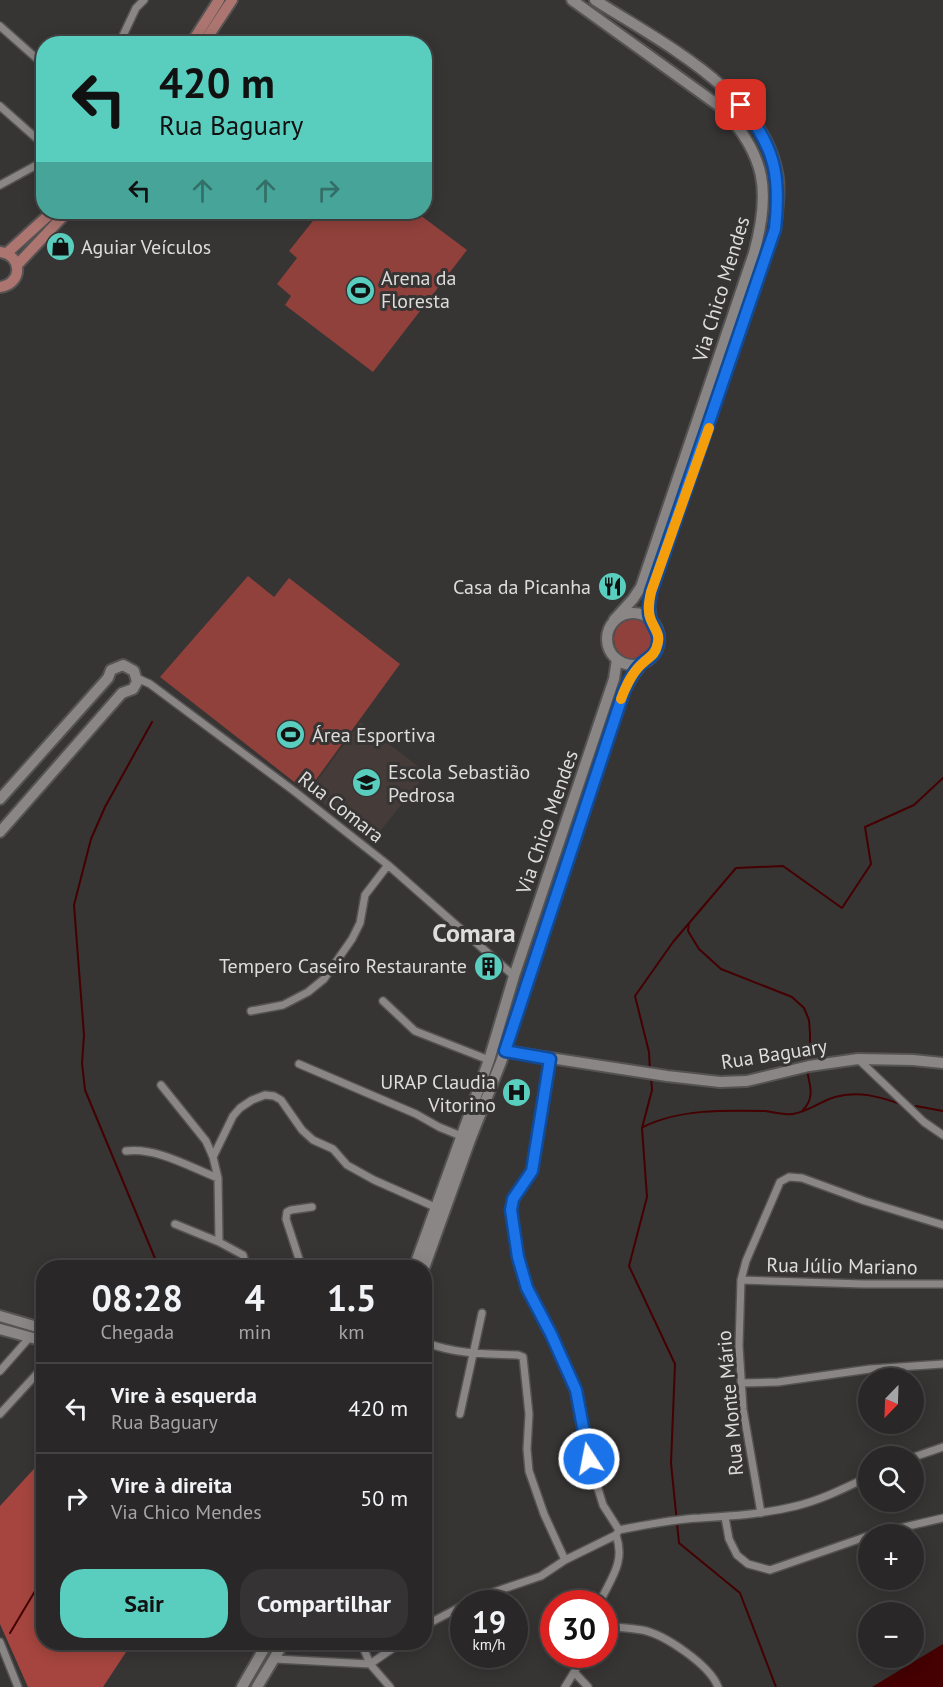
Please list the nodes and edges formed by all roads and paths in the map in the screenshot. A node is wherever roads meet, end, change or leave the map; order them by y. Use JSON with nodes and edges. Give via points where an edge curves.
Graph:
{"nodes":[{"id":1,"x":143,"y":0,"type":"edge"},
{"id":2,"x":219,"y":0,"type":"edge"},
{"id":3,"x":232,"y":0,"type":"edge"},
{"id":4,"x":572,"y":0,"type":"edge"},
{"id":5,"x":595,"y":0,"type":"edge"},
{"id":6,"x":0,"y":26,"type":"edge"},
{"id":7,"x":123,"y":36,"type":"edge"},
{"id":8,"x":196,"y":36,"type":"edge"},
{"id":9,"x":208,"y":36,"type":"edge"},
{"id":10,"x":36,"y":58,"type":"edge"},
{"id":11,"x":0,"y":106,"type":"edge"},
{"id":12,"x":36,"y":138,"type":"edge"},
{"id":13,"x":36,"y":165,"type":"edge"},
{"id":14,"x":0,"y":185,"type":"edge"},
{"id":15,"x":43,"y":219,"type":"edge"},
{"id":16,"x":60,"y":219,"type":"edge"},
{"id":17,"x":3,"y":252,"type":"edge"},
{"id":18,"x":17,"y":265,"type":"junction"},
{"id":19,"x":0,"y":288,"type":"edge"},
{"id":20,"x":614,"y":620,"type":"junction"},
{"id":21,"x":651,"y":620,"type":"junction"},
{"id":22,"x":616,"y":659,"type":"junction"},
{"id":23,"x":642,"y":663,"type":"junction"},
{"id":24,"x":108,"y":678,"type":"junction"},
{"id":25,"x":137,"y":678,"type":"junction"},
{"id":26,"x":122,"y":693,"type":"junction"},
{"id":27,"x":0,"y":799,"type":"edge"},
{"id":28,"x":0,"y":832,"type":"edge"},
{"id":29,"x":388,"y":865,"type":"junction"},
{"id":30,"x":514,"y":976,"type":"junction"},
{"id":31,"x":383,"y":1001,"type":"dead end"},
{"id":32,"x":251,"y":1011,"type":"dead end"},
{"id":33,"x":505,"y":1051,"type":"junction"},
{"id":34,"x":550,"y":1059,"type":"junction"},
{"id":35,"x":858,"y":1059,"type":"junction"},
{"id":36,"x":489,"y":1060,"type":"junction"},
{"id":37,"x":943,"y":1063,"type":"edge"},
{"id":38,"x":299,"y":1064,"type":"dead end"},
{"id":39,"x":161,"y":1085,"type":"dead end"},
{"id":40,"x":943,"y":1135,"type":"edge"},
{"id":41,"x":461,"y":1136,"type":"junction"},
{"id":42,"x":126,"y":1151,"type":"dead end"},
{"id":43,"x":213,"y":1157,"type":"junction"},
{"id":44,"x":218,"y":1178,"type":"junction"},
{"id":45,"x":312,"y":1207,"type":"dead end"},
{"id":46,"x":435,"y":1207,"type":"junction"},
{"id":47,"x":175,"y":1224,"type":"dead end"},
{"id":48,"x":943,"y":1226,"type":"edge"},
{"id":49,"x":219,"y":1242,"type":"junction"},
{"id":50,"x":243,"y":1260,"type":"edge"},
{"id":51,"x":299,"y":1260,"type":"edge"},
{"id":52,"x":417,"y":1260,"type":"edge"},
{"id":53,"x":427,"y":1260,"type":"edge"},
{"id":54,"x":741,"y":1280,"type":"junction"},
{"id":55,"x":943,"y":1284,"type":"edge"},
{"id":56,"x":482,"y":1313,"type":"dead end"},
{"id":57,"x":0,"y":1316,"type":"edge"},
{"id":58,"x":36,"y":1327,"type":"edge"},
{"id":59,"x":0,"y":1329,"type":"edge"},
{"id":60,"x":31,"y":1336,"type":"junction"},
{"id":61,"x":36,"y":1338,"type":"edge"},
{"id":62,"x":432,"y":1345,"type":"edge"},
{"id":63,"x":472,"y":1353,"type":"junction"},
{"id":64,"x":943,"y":1364,"type":"edge"},
{"id":65,"x":0,"y":1371,"type":"edge"},
{"id":66,"x":36,"y":1375,"type":"edge"},
{"id":67,"x":741,"y":1383,"type":"junction"},
{"id":68,"x":0,"y":1414,"type":"edge"},
{"id":69,"x":460,"y":1414,"type":"dead end"},
{"id":70,"x":943,"y":1447,"type":"edge"},
{"id":71,"x":924,"y":1454,"type":"edge"},
{"id":72,"x":858,"y":1481,"type":"edge"},
{"id":73,"x":760,"y":1514,"type":"junction"},
{"id":74,"x":725,"y":1517,"type":"junction"},
{"id":75,"x":943,"y":1518,"type":"edge"},
{"id":76,"x":917,"y":1524,"type":"edge"},
{"id":77,"x":617,"y":1533,"type":"junction"},
{"id":78,"x":858,"y":1539,"type":"edge"},
{"id":79,"x":565,"y":1560,"type":"junction"},
{"id":80,"x":501,"y":1590,"type":"edge"},
{"id":81,"x":606,"y":1590,"type":"edge"},
{"id":82,"x":450,"y":1612,"type":"edge"},
{"id":83,"x":432,"y":1622,"type":"edge"},
{"id":84,"x":618,"y":1628,"type":"edge"},
{"id":85,"x":0,"y":1642,"type":"edge"},
{"id":86,"x":263,"y":1650,"type":"edge"},
{"id":87,"x":279,"y":1650,"type":"edge"},
{"id":88,"x":364,"y":1650,"type":"edge"},
{"id":89,"x":390,"y":1650,"type":"edge"},
{"id":90,"x":274,"y":1659,"type":"junction"},
{"id":91,"x":370,"y":1664,"type":"junction"},
{"id":92,"x":578,"y":1668,"type":"edge"},
{"id":93,"x":575,"y":1673,"type":"junction"},
{"id":94,"x":18,"y":1687,"type":"edge"},
{"id":95,"x":242,"y":1687,"type":"edge"},
{"id":96,"x":257,"y":1687,"type":"edge"},
{"id":97,"x":390,"y":1687,"type":"edge"},
{"id":98,"x":565,"y":1687,"type":"edge"},
{"id":99,"x":588,"y":1687,"type":"edge"},
{"id":100,"x":718,"y":1687,"type":"edge"}],
"edges":[{"from":1,"to":7,"type":"street"},
{"from":2,"to":8,"type":"main road"},
{"from":3,"to":9,"type":"main road"},
{"from":4,"to":20,"type":"main road","name":"Via Chico Mendes","via":[[722,108],[742,130],[756,158],[763,185],[763,213],[754,253],[641,587]]},
{"from":5,"to":21,"type":"main road","name":"Via Chico Mendes","via":[[687,59],[724,88],[758,126],[778,178],[775,229],[651,592]]},
{"from":6,"to":10,"type":"street"},
{"from":11,"to":12,"type":"street"},
{"from":13,"to":14,"type":"street"},
{"from":15,"to":17,"type":"main road"},
{"from":16,"to":18,"type":"main road"},
{"from":17,"to":18,"type":"main road","via":[[14,258]]},
{"from":18,"to":19,"type":"main road","via":[[14,281]]},
{"from":20,"to":21,"type":"main road","via":[[639,613]]},
{"from":20,"to":22,"type":"main road","via":[[606,641]]},
{"from":21,"to":23,"type":"main road","via":[[657,628],[657,649]]},
{"from":22,"to":23,"type":"main road","via":[[633,665]]},
{"from":22,"to":30,"type":"main road","name":"Via Chico Mendes","via":[[614,679]]},
{"from":23,"to":33,"type":"main road","name":"Via Chico Mendes","via":[[624,691]]},
{"from":24,"to":25,"type":"main road","via":[[111,670],[123,665],[131,668]]},
{"from":24,"to":26,"type":"main road","via":[[113,690]]},
{"from":24,"to":27,"type":"main road"},
{"from":25,"to":26,"type":"main road","via":[[133,689]]},
{"from":25,"to":29,"type":"street","name":"Rua Comara","via":[[294,791]]},
{"from":26,"to":28,"type":"main road"},
{"from":29,"to":30,"type":"street","name":"Rua Comara"},
{"from":29,"to":32,"type":"street","via":[[365,895],[360,923],[324,979],[290,1002]]},
{"from":30,"to":36,"type":"main road","name":"Via Chico Mendes"},
{"from":31,"to":36,"type":"street","via":[[415,1031]]},
{"from":33,"to":34,"type":"main road","name":"Rua Baguary"},
{"from":33,"to":53,"type":"main road","name":"Via Chico Mendes"},
{"from":34,"to":35,"type":"main road","name":"Rua Baguary","via":[[720,1082],[747,1081]]},
{"from":34,"to":77,"type":"street","via":[[532,1171],[513,1199],[514,1238],[527,1288],[576,1390],[589,1459],[603,1505]]},
{"from":35,"to":37,"type":"main road","name":"Rua Baguary"},
{"from":35,"to":40,"type":"street"},
{"from":36,"to":41,"type":"main road","name":"Via Chico Mendes"},
{"from":38,"to":41,"type":"street"},
{"from":39,"to":43,"type":"street","via":[[206,1141]]},
{"from":41,"to":46,"type":"main road","name":"Via Chico Mendes"},
{"from":42,"to":44,"type":"street","via":[[163,1156]]},
{"from":43,"to":44,"type":"street"},
{"from":43,"to":46,"type":"street","via":[[240,1108],[265,1095],[274,1096],[307,1135],[333,1149],[347,1165]]},
{"from":44,"to":49,"type":"street"},
{"from":45,"to":51,"type":"street","via":[[287,1212]]},
{"from":46,"to":52,"type":"main road","name":"Via Chico Mendes"},
{"from":47,"to":49,"type":"street"},
{"from":48,"to":54,"type":"street","name":"Rua Monte Mário","via":[[806,1179],[784,1178]]},
{"from":49,"to":50,"type":"street","via":[[243,1255]]},
{"from":54,"to":55,"type":"street","name":"Rua Júlio Mariano"},
{"from":54,"to":67,"type":"street","name":"Rua Monte Mário"},
{"from":56,"to":63,"type":"street"},
{"from":57,"to":58,"type":"main road"},
{"from":59,"to":60,"type":"main road"},
{"from":60,"to":61,"type":"main road"},
{"from":60,"to":65,"type":"street"},
{"from":62,"to":63,"type":"street"},
{"from":63,"to":69,"type":"street"},
{"from":63,"to":79,"type":"street","via":[[523,1357],[529,1471]]},
{"from":64,"to":67,"type":"street"},
{"from":66,"to":68,"type":"street"},
{"from":67,"to":73,"type":"street","name":"Rua Monte Mário"},
{"from":70,"to":71,"type":"street"},
{"from":72,"to":73,"type":"street","via":[[810,1502]]},
{"from":73,"to":74,"type":"street"},
{"from":74,"to":77,"type":"street","via":[[649,1524]]},
{"from":74,"to":78,"type":"street","via":[[737,1556],[748,1564],[770,1570]]},
{"from":75,"to":76,"type":"street"},
{"from":77,"to":79,"type":"street"},
{"from":77,"to":81,"type":"street","via":[[619,1563]]},
{"from":79,"to":80,"type":"street","via":[[535,1579]]},
{"from":82,"to":83,"type":"street"},
{"from":84,"to":100,"type":"street","via":[[655,1634],[710,1672]]},
{"from":85,"to":94,"type":"street"},
{"from":86,"to":95,"type":"main road"},
{"from":87,"to":90,"type":"main road"},
{"from":88,"to":91,"type":"street"},
{"from":89,"to":91,"type":"street"},
{"from":90,"to":91,"type":"street"},
{"from":90,"to":96,"type":"main road"},
{"from":91,"to":97,"type":"street"},
{"from":92,"to":93,"type":"street"},
{"from":93,"to":98,"type":"street"},
{"from":93,"to":99,"type":"street"}]}
